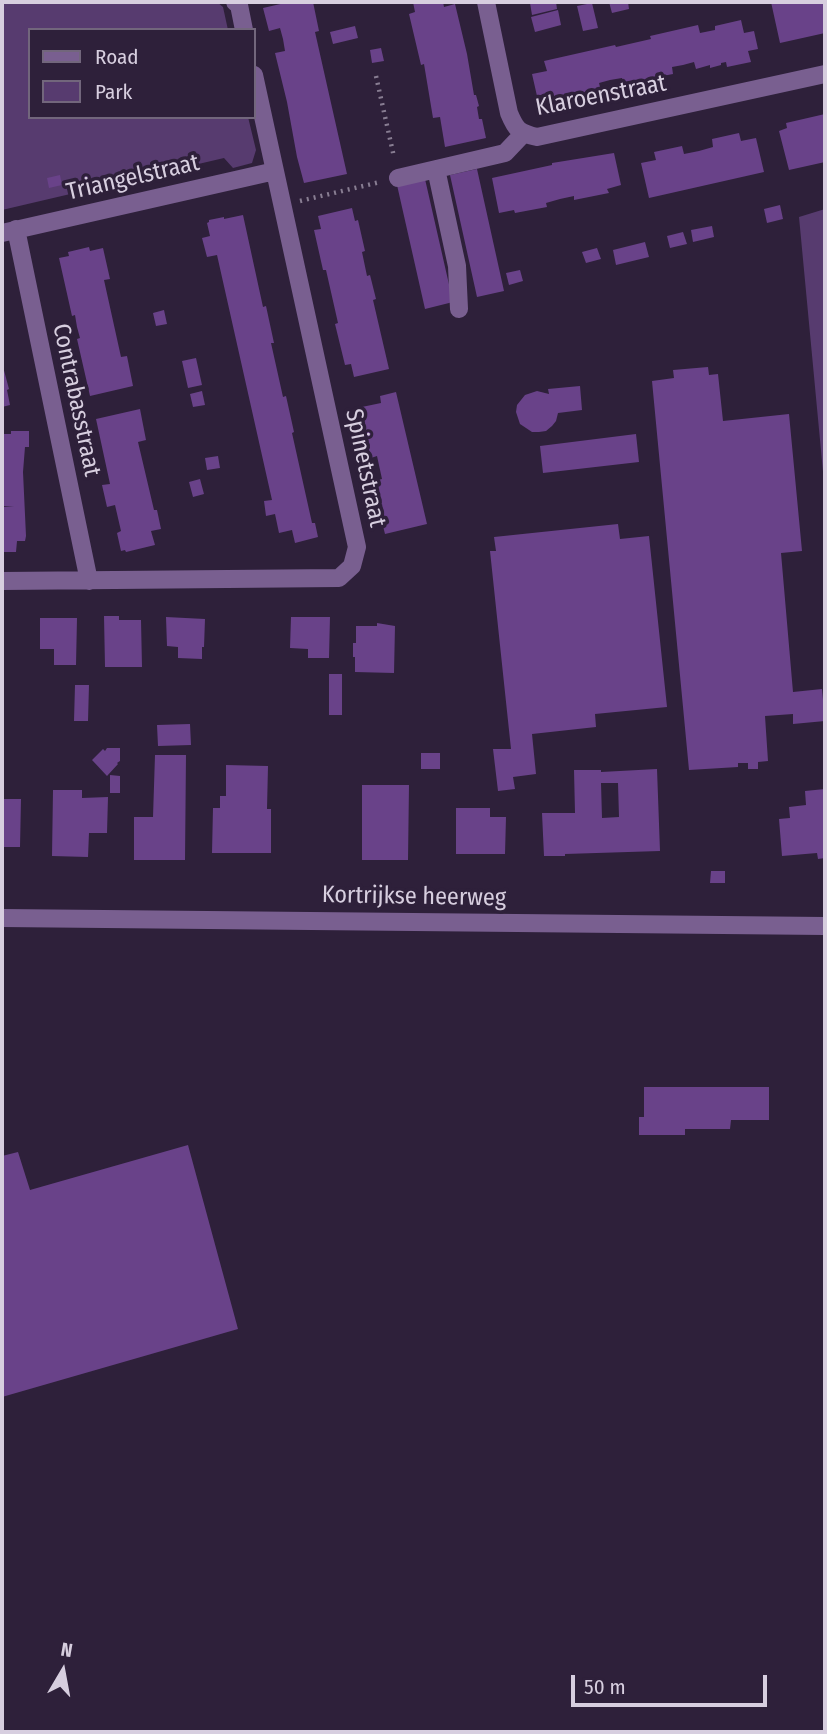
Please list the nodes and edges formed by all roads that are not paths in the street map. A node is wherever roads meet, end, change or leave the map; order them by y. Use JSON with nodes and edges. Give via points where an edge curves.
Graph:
{"nodes":[{"id":1,"x":235,"y":2,"type":"edge"},
{"id":2,"x":486,"y":2,"type":"edge"},
{"id":3,"x":244,"y":28,"type":"edge"},
{"id":4,"x":825,"y":74,"type":"edge"},
{"id":5,"x":256,"y":84,"type":"edge"},
{"id":6,"x":523,"y":134,"type":"junction"},
{"id":7,"x":436,"y":169,"type":"junction"},
{"id":8,"x":275,"y":171,"type":"junction"},
{"id":9,"x":398,"y":178,"type":"road end"},
{"id":10,"x":9,"y":231,"type":"edge"},
{"id":11,"x":459,"y":309,"type":"dead end"},
{"id":12,"x":2,"y":581,"type":"edge"},
{"id":13,"x":89,"y":581,"type":"junction"},
{"id":14,"x":2,"y":918,"type":"edge"},
{"id":15,"x":825,"y":926,"type":"edge"}],
"edges":[{"from":1,"to":3,"type":"street"},
{"from":2,"to":6,"type":"street","name":"Klaroenstraat","via":[[509,113]]},
{"from":4,"to":6,"type":"street","name":"Klaroenstraat","via":[[537,137]]},
{"from":5,"to":8,"type":"street","name":"Spinetstraat"},
{"from":6,"to":7,"type":"street","via":[[505,153]]},
{"from":7,"to":9,"type":"street"},
{"from":7,"to":11,"type":"street","via":[[457,266]]},
{"from":8,"to":10,"type":"street","name":"Triangelstraat"},
{"from":8,"to":13,"type":"street","name":"Spinetstraat","via":[[357,547],[352,566],[340,578]]},
{"from":10,"to":13,"type":"street","name":"Contrabasstraat"},
{"from":12,"to":13,"type":"street","name":"Spinetstraat"},
{"from":14,"to":15,"type":"street","name":"Kortrijkse heerweg"}]}
